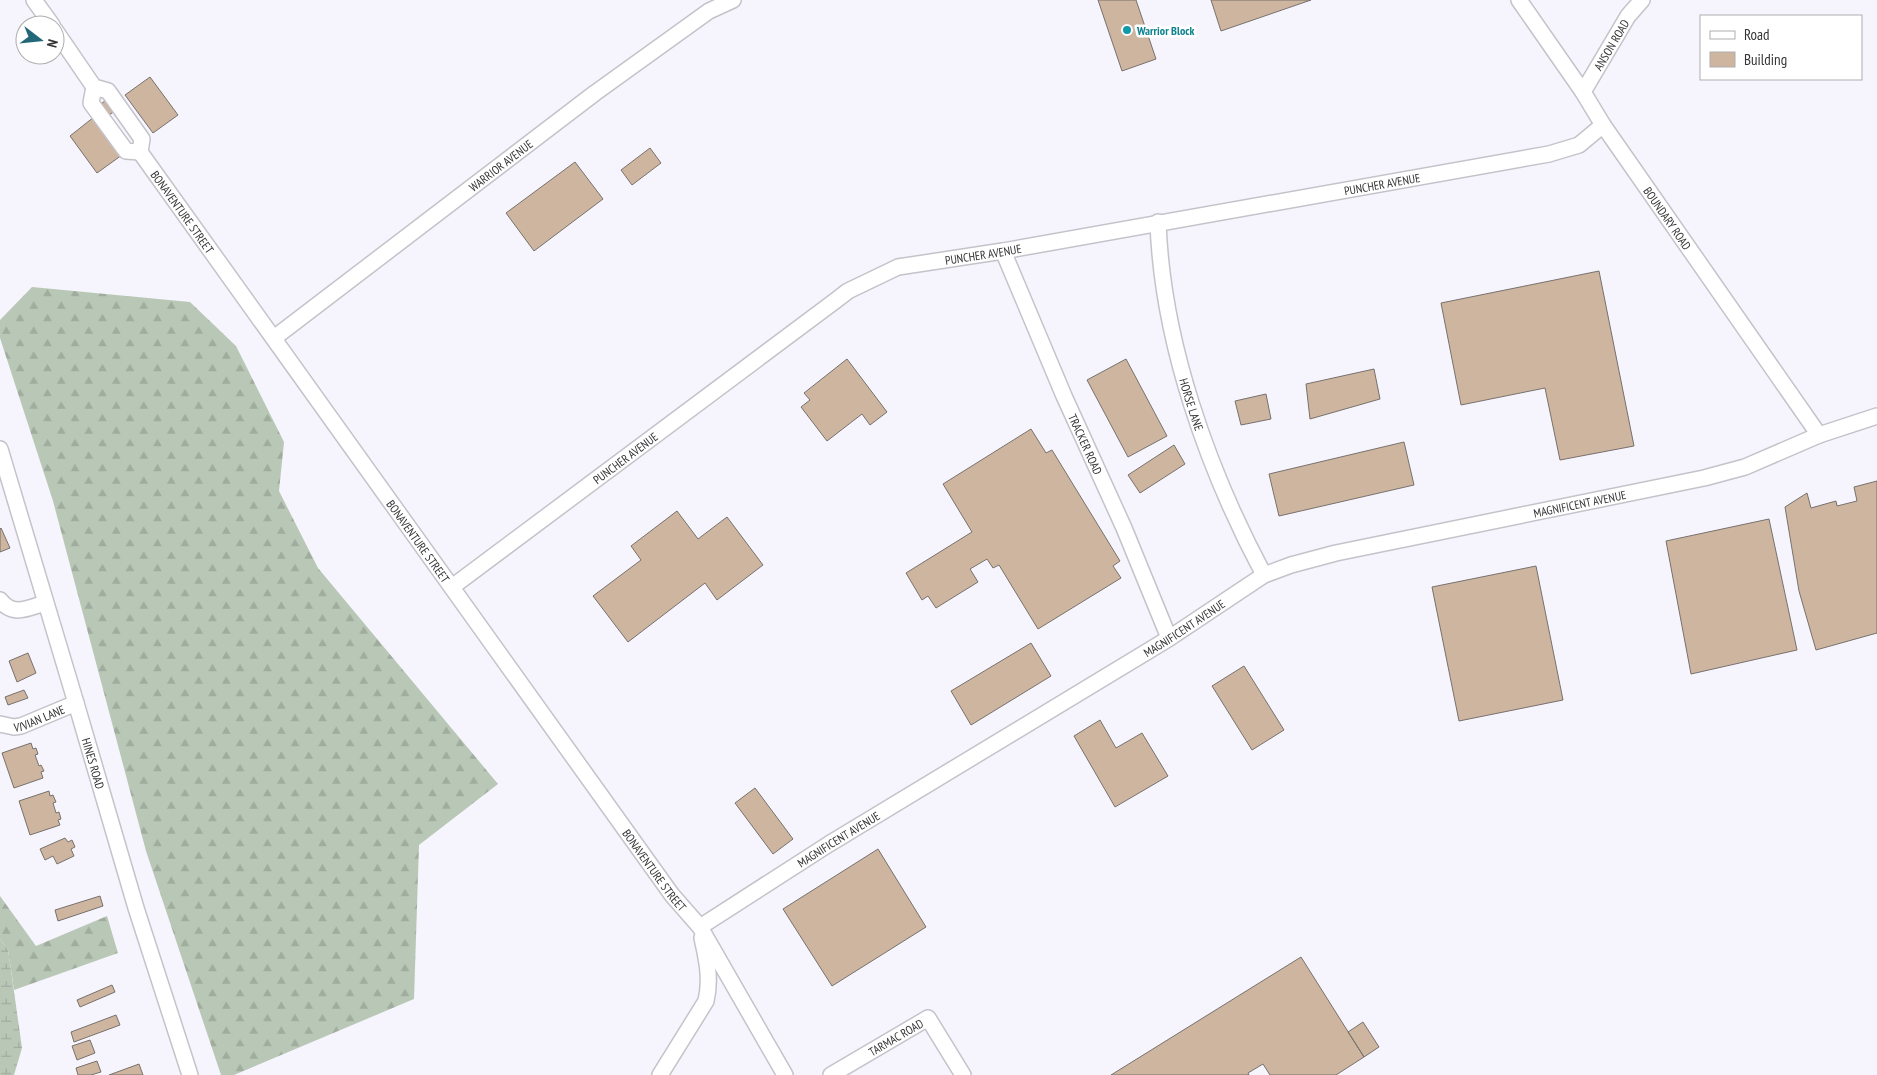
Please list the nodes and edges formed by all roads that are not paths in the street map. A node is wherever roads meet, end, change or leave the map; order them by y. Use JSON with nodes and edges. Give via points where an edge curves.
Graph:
{"nodes":[{"id":1,"x":34,"y":0,"type":"edge"},
{"id":2,"x":730,"y":0,"type":"edge"},
{"id":3,"x":1519,"y":0,"type":"edge"},
{"id":4,"x":1642,"y":0,"type":"edge"},
{"id":5,"x":45,"y":15,"type":"edge"},
{"id":6,"x":65,"y":45,"type":"edge"},
{"id":7,"x":94,"y":87,"type":"junction"},
{"id":8,"x":1583,"y":92,"type":"junction"},
{"id":9,"x":1603,"y":125,"type":"junction"},
{"id":10,"x":140,"y":152,"type":"junction"},
{"id":11,"x":1158,"y":222,"type":"junction"},
{"id":12,"x":1002,"y":250,"type":"junction"},
{"id":13,"x":274,"y":338,"type":"junction"},
{"id":14,"x":1877,"y":416,"type":"edge"},
{"id":15,"x":1818,"y":435,"type":"junction"},
{"id":16,"x":0,"y":449,"type":"edge"},
{"id":17,"x":1264,"y":575,"type":"junction"},
{"id":18,"x":452,"y":588,"type":"junction"},
{"id":19,"x":0,"y":600,"type":"edge"},
{"id":20,"x":45,"y":603,"type":"junction"},
{"id":21,"x":1169,"y":638,"type":"junction"},
{"id":22,"x":76,"y":703,"type":"junction"},
{"id":23,"x":0,"y":724,"type":"edge"},
{"id":24,"x":700,"y":927,"type":"junction"},
{"id":25,"x":190,"y":1075,"type":"edge"},
{"id":26,"x":660,"y":1075,"type":"edge"},
{"id":27,"x":785,"y":1075,"type":"edge"},
{"id":28,"x":831,"y":1075,"type":"edge"},
{"id":29,"x":963,"y":1075,"type":"edge"}],
"edges":[{"from":1,"to":5,"type":"street"},
{"from":2,"to":13,"type":"street","name":"WARRIOR AVENUE","via":[[708,10]]},
{"from":3,"to":8,"type":"street","name":"BOUNDARY ROAD"},
{"from":4,"to":8,"type":"street","name":"ANSON ROAD","via":[[1628,16]]},
{"from":6,"to":7,"type":"street","name":"BONAVENTURE STREET"},
{"from":7,"to":10,"type":"street","name":"BONAVENTURE STREET","via":[[108,91],[118,104],[142,139]]},
{"from":7,"to":10,"type":"street","name":"BONAVENTURE STREET","via":[[91,103],[126,152]]},
{"from":8,"to":9,"type":"street","name":"BOUNDARY ROAD"},
{"from":9,"to":11,"type":"street","name":"PUNCHER AVENUE","via":[[1579,145],[1549,154]]},
{"from":9,"to":15,"type":"street","name":"BOUNDARY ROAD"},
{"from":10,"to":13,"type":"street","name":"BONAVENTURE STREET"},
{"from":11,"to":12,"type":"street","name":"PUNCHER AVENUE"},
{"from":11,"to":17,"type":"street","name":"HORSE LANE","via":[[1168,306],[1192,407],[1241,532]]},
{"from":12,"to":18,"type":"street","name":"PUNCHER AVENUE","via":[[898,267],[848,291]]},
{"from":12,"to":21,"type":"street","name":"TRACKER ROAD"},
{"from":13,"to":18,"type":"street","name":"BONAVENTURE STREET"},
{"from":14,"to":15,"type":"street","name":"MAGNIFICENT AVENUE"},
{"from":15,"to":17,"type":"street","name":"MAGNIFICENT AVENUE","via":[[1745,467],[1704,478],[1336,553],[1291,564]]},
{"from":16,"to":20,"type":"street","name":"HINES ROAD"},
{"from":17,"to":21,"type":"street","name":"MAGNIFICENT AVENUE"},
{"from":18,"to":24,"type":"street","name":"BONAVENTURE STREET","via":[[672,895]]},
{"from":19,"to":20,"type":"street","via":[[14,610]]},
{"from":20,"to":22,"type":"street","name":"HINES ROAD"},
{"from":21,"to":24,"type":"street","name":"MAGNIFICENT AVENUE","via":[[829,844]]},
{"from":22,"to":23,"type":"street","name":"VIVIAN LANE","via":[[22,726]]},
{"from":22,"to":25,"type":"street","name":"HINES ROAD","via":[[136,908]]},
{"from":24,"to":26,"type":"street","via":[[709,969],[706,1001]]},
{"from":24,"to":27,"type":"street"},
{"from":28,"to":29,"type":"street","name":"TARMAC ROAD","via":[[928,1018]]}]}
